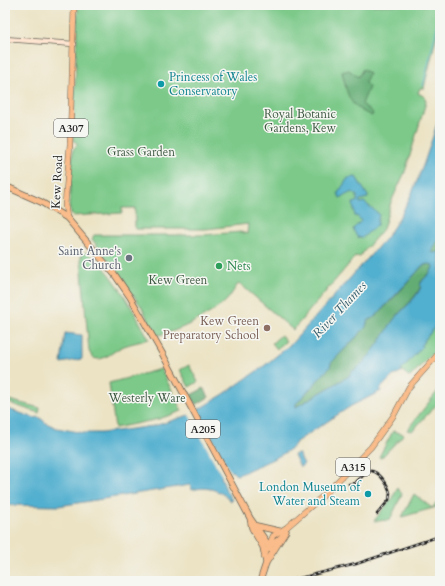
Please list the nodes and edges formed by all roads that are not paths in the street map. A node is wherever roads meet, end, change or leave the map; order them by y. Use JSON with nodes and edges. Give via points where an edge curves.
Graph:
{"nodes":[{"id":1,"x":74,"y":5,"type":"edge"},
{"id":2,"x":5,"y":39,"type":"edge"},
{"id":3,"x":74,"y":44,"type":"junction"},
{"id":4,"x":5,"y":186,"type":"edge"},
{"id":5,"x":67,"y":218,"type":"junction"},
{"id":6,"x":440,"y":352,"type":"edge"},
{"id":7,"x":250,"y":518,"type":"junction"},
{"id":8,"x":257,"y":526,"type":"junction"},
{"id":9,"x":286,"y":529,"type":"junction"},
{"id":10,"x":279,"y":531,"type":"junction"},
{"id":11,"x":262,"y":544,"type":"junction"},
{"id":12,"x":269,"y":545,"type":"junction"},
{"id":13,"x":272,"y":550,"type":"junction"},
{"id":14,"x":265,"y":560,"type":"junction"},
{"id":15,"x":260,"y":581,"type":"edge"}],
"edges":[{"from":1,"to":3,"type":"main road","name":"Kew Road","number":"A307"},
{"from":2,"to":3,"type":"main road"},
{"from":3,"to":5,"type":"main road","name":"Kew Road","number":"A307","via":[[65,206]]},
{"from":4,"to":5,"type":"highway","number":"A205","via":[[41,202]]},
{"from":5,"to":7,"type":"highway","name":"Kew Road","number":"A205","via":[[122,285]]},
{"from":6,"to":9,"type":"main road","number":"A315","via":[[409,387],[394,415],[354,467]]},
{"from":7,"to":8,"type":"highway","number":"A205"},
{"from":7,"to":11,"type":"highway","number":"A205","via":[[252,528]]},
{"from":8,"to":10,"type":"highway"},
{"from":8,"to":12,"type":"highway","number":"A205"},
{"from":9,"to":10,"type":"main road","number":"A315"},
{"from":9,"to":12,"type":"main road","number":"A315","via":[[273,544]]},
{"from":9,"to":13,"type":"highway","number":"A315"},
{"from":10,"to":12,"type":"main road","number":"A315"},
{"from":11,"to":12,"type":"main road"},
{"from":11,"to":14,"type":"highway","number":"A205"},
{"from":12,"to":13,"type":"highway","number":"A205"},
{"from":12,"to":14,"type":"main road","number":"A315"},
{"from":13,"to":14,"type":"highway","number":"A205","via":[[270,559]]},
{"from":14,"to":15,"type":"highway","number":"A205"}]}
